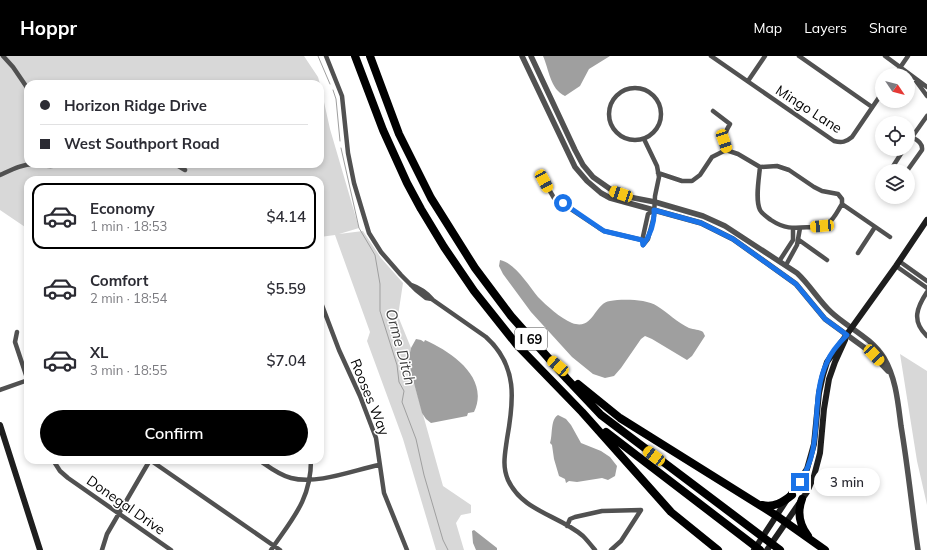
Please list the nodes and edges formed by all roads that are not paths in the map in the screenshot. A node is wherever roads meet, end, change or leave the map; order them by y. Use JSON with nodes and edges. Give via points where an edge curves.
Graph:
{"nodes":[{"id":1,"x":3,"y":56,"type":"edge"},
{"id":2,"x":326,"y":56,"type":"edge"},
{"id":3,"x":355,"y":56,"type":"edge"},
{"id":4,"x":370,"y":56,"type":"edge"},
{"id":5,"x":522,"y":56,"type":"edge"},
{"id":6,"x":531,"y":56,"type":"edge"},
{"id":7,"x":711,"y":56,"type":"edge"},
{"id":8,"x":765,"y":56,"type":"edge"},
{"id":9,"x":799,"y":56,"type":"edge"},
{"id":10,"x":885,"y":56,"type":"edge"},
{"id":11,"x":908,"y":56,"type":"edge"},
{"id":12,"x":900,"y":67,"type":"junction"},
{"id":13,"x":916,"y":79,"type":"junction"},
{"id":14,"x":748,"y":81,"type":"junction"},
{"id":15,"x":24,"y":83,"type":"edge"},
{"id":16,"x":927,"y":87,"type":"edge"},
{"id":17,"x":927,"y":96,"type":"edge"},
{"id":18,"x":875,"y":104,"type":"edge"},
{"id":19,"x":872,"y":108,"type":"junction"},
{"id":20,"x":713,"y":111,"type":"dead end"},
{"id":21,"x":927,"y":116,"type":"edge"},
{"id":22,"x":915,"y":133,"type":"edge"},
{"id":23,"x":644,"y":139,"type":"junction"},
{"id":24,"x":915,"y":139,"type":"edge"},
{"id":25,"x":726,"y":150,"type":"junction"},
{"id":26,"x":912,"y":164,"type":"edge"},
{"id":27,"x":24,"y":166,"type":"edge"},
{"id":28,"x":760,"y":167,"type":"junction"},
{"id":29,"x":182,"y":168,"type":"edge"},
{"id":30,"x":185,"y":170,"type":"dead end"},
{"id":31,"x":658,"y":173,"type":"junction"},
{"id":32,"x":0,"y":175,"type":"edge"},
{"id":33,"x":544,"y":181,"type":"dead end"},
{"id":34,"x":655,"y":202,"type":"junction"},
{"id":35,"x":842,"y":204,"type":"junction"},
{"id":36,"x":654,"y":210,"type":"junction"},
{"id":37,"x":927,"y":220,"type":"edge"},
{"id":38,"x":875,"y":227,"type":"junction"},
{"id":39,"x":793,"y":228,"type":"junction"},
{"id":40,"x":800,"y":228,"type":"junction"},
{"id":41,"x":890,"y":238,"type":"dead end"},
{"id":42,"x":798,"y":240,"type":"junction"},
{"id":43,"x":858,"y":253,"type":"dead end"},
{"id":44,"x":780,"y":260,"type":"junction"},
{"id":45,"x":827,"y":260,"type":"dead end"},
{"id":46,"x":898,"y":263,"type":"junction"},
{"id":47,"x":786,"y":265,"type":"junction"},
{"id":48,"x":927,"y":281,"type":"edge"},
{"id":49,"x":927,"y":288,"type":"edge"},
{"id":50,"x":927,"y":292,"type":"edge"},
{"id":51,"x":324,"y":311,"type":"edge"},
{"id":52,"x":852,"y":328,"type":"junction"},
{"id":53,"x":17,"y":332,"type":"dead end"},
{"id":54,"x":847,"y":335,"type":"junction"},
{"id":55,"x":927,"y":336,"type":"edge"},
{"id":56,"x":547,"y":357,"type":"junction"},
{"id":57,"x":24,"y":369,"type":"edge"},
{"id":58,"x":891,"y":374,"type":"junction"},
{"id":59,"x":24,"y":382,"type":"edge"},
{"id":60,"x":0,"y":390,"type":"edge"},
{"id":61,"x":582,"y":412,"type":"junction"},
{"id":62,"x":0,"y":424,"type":"edge"},
{"id":63,"x":56,"y":464,"type":"edge"},
{"id":64,"x":148,"y":464,"type":"edge"},
{"id":65,"x":156,"y":464,"type":"edge"},
{"id":66,"x":266,"y":464,"type":"edge"},
{"id":67,"x":311,"y":464,"type":"edge"},
{"id":68,"x":379,"y":465,"type":"junction"},
{"id":69,"x":310,"y":480,"type":"junction"},
{"id":70,"x":792,"y":494,"type":"junction"},
{"id":71,"x":802,"y":499,"type":"junction"},
{"id":72,"x":754,"y":502,"type":"junction"},
{"id":73,"x":118,"y":513,"type":"junction"},
{"id":74,"x":777,"y":516,"type":"junction"},
{"id":75,"x":786,"y":522,"type":"junction"},
{"id":76,"x":567,"y":526,"type":"junction"},
{"id":77,"x":813,"y":542,"type":"junction"},
{"id":78,"x":272,"y":548,"type":"edge"},
{"id":79,"x":716,"y":549,"type":"edge"},
{"id":80,"x":40,"y":550,"type":"edge"},
{"id":81,"x":102,"y":550,"type":"edge"},
{"id":82,"x":172,"y":550,"type":"edge"},
{"id":83,"x":280,"y":550,"type":"edge"},
{"id":84,"x":407,"y":550,"type":"edge"},
{"id":85,"x":595,"y":550,"type":"edge"},
{"id":86,"x":611,"y":550,"type":"edge"},
{"id":87,"x":754,"y":550,"type":"edge"},
{"id":88,"x":760,"y":550,"type":"edge"},
{"id":89,"x":768,"y":550,"type":"edge"},
{"id":90,"x":780,"y":550,"type":"edge"},
{"id":91,"x":825,"y":550,"type":"edge"},
{"id":92,"x":918,"y":550,"type":"edge"}],
"edges":[{"from":1,"to":15,"type":"street"},
{"from":2,"to":76,"type":"street","via":[[342,96],[348,154],[366,227],[391,264],[412,285],[486,336],[500,353],[509,372],[513,392],[504,459],[505,472],[514,490],[523,500],[534,509]]},
{"from":3,"to":61,"type":"highway","number":"I 69","via":[[399,166],[444,247],[503,329]]},
{"from":4,"to":56,"type":"highway","number":"I 69","via":[[404,145],[439,213],[492,292]]},
{"from":5,"to":36,"type":"street","via":[[575,167],[601,193],[619,201]]},
{"from":6,"to":34,"type":"street","via":[[575,150],[592,177],[612,191]]},
{"from":7,"to":14,"type":"street","name":"Mingo Lane"},
{"from":8,"to":14,"type":"street"},
{"from":9,"to":19,"type":"street"},
{"from":10,"to":12,"type":"street"},
{"from":11,"to":12,"type":"street"},
{"from":12,"to":13,"type":"street"},
{"from":13,"to":16,"type":"street"},
{"from":13,"to":17,"type":"street"},
{"from":14,"to":19,"type":"street","name":"Mingo Lane","via":[[834,141],[841,143],[859,128]]},
{"from":18,"to":19,"type":"street","name":"Mingo Lane"},
{"from":20,"to":25,"type":"street","via":[[730,124],[724,134]]},
{"from":21,"to":22,"type":"street"},
{"from":23,"to":23,"type":"street","via":[[659,126],[660,105],[646,90],[626,90],[611,104],[611,125],[623,138],[634,141]]},
{"from":23,"to":31,"type":"street"},
{"from":24,"to":26,"type":"street","via":[[920,142],[922,148]]},
{"from":25,"to":28,"type":"street"},
{"from":25,"to":31,"type":"street","via":[[712,157],[700,175],[692,180],[682,181]]},
{"from":27,"to":32,"type":"street"},
{"from":28,"to":35,"type":"street","via":[[777,166],[790,170],[814,187],[838,194]]},
{"from":28,"to":39,"type":"street","via":[[760,210],[779,225]]},
{"from":29,"to":30,"type":"street"},
{"from":31,"to":34,"type":"street"},
{"from":33,"to":36,"type":"street","via":[[554,198],[604,231],[642,242],[648,214]]},
{"from":34,"to":36,"type":"street"},
{"from":34,"to":44,"type":"street","via":[[703,216],[725,226]]},
{"from":35,"to":38,"type":"street"},
{"from":35,"to":40,"type":"street","via":[[827,224]]},
{"from":36,"to":54,"type":"street","via":[[701,223],[733,239],[796,284],[825,319]]},
{"from":37,"to":46,"type":"main road"},
{"from":38,"to":41,"type":"street"},
{"from":38,"to":43,"type":"street"},
{"from":39,"to":40,"type":"street"},
{"from":39,"to":44,"type":"street","via":[[793,240]]},
{"from":40,"to":42,"type":"street"},
{"from":42,"to":45,"type":"street"},
{"from":42,"to":47,"type":"street"},
{"from":44,"to":47,"type":"street"},
{"from":46,"to":48,"type":"street"},
{"from":46,"to":49,"type":"street"},
{"from":46,"to":52,"type":"main road"},
{"from":47,"to":52,"type":"street","via":[[806,281],[832,313]]},
{"from":50,"to":55,"type":"street","via":[[918,307],[917,320]]},
{"from":51,"to":68,"type":"street","name":"Rooses Way","via":[[376,438]]},
{"from":52,"to":54,"type":"main road"},
{"from":52,"to":58,"type":"street","via":[[879,352]]},
{"from":53,"to":57,"type":"street","via":[[15,342]]},
{"from":54,"to":58,"type":"street","via":[[869,351]]},
{"from":54,"to":70,"type":"main road","via":[[824,368],[813,453],[807,470]]},
{"from":54,"to":71,"type":"main road","via":[[829,379],[818,464]]},
{"from":56,"to":72,"type":"highway","via":[[620,418]]},
{"from":56,"to":90,"type":"highway","number":"I 69","via":[[610,422]]},
{"from":58,"to":92,"type":"street","via":[[897,395]]},
{"from":59,"to":60,"type":"street"},
{"from":61,"to":79,"type":"highway","via":[[671,512]]},
{"from":61,"to":88,"type":"highway","number":"I 69","via":[[620,445]]},
{"from":62,"to":80,"type":"main road"},
{"from":63,"to":73,"type":"street","name":"Donegal Drive","via":[[62,473]]},
{"from":64,"to":73,"type":"street"},
{"from":65,"to":78,"type":"street"},
{"from":66,"to":69,"type":"street","via":[[292,478]]},
{"from":67,"to":69,"type":"street"},
{"from":68,"to":69,"type":"street"},
{"from":68,"to":84,"type":"street","name":"Rooses Way","via":[[384,493]]},
{"from":69,"to":78,"type":"street","via":[[298,511]]},
{"from":70,"to":72,"type":"highway","via":[[774,506]]},
{"from":70,"to":74,"type":"main road"},
{"from":71,"to":75,"type":"main road"},
{"from":71,"to":77,"type":"highway","via":[[800,520],[804,531]]},
{"from":72,"to":74,"type":"highway"},
{"from":73,"to":81,"type":"street"},
{"from":73,"to":82,"type":"street","name":"Donegal Drive"},
{"from":74,"to":75,"type":"highway"},
{"from":74,"to":87,"type":"main road"},
{"from":75,"to":77,"type":"highway"},
{"from":75,"to":89,"type":"main road"},
{"from":76,"to":85,"type":"street","via":[[583,536]]},
{"from":76,"to":86,"type":"street","via":[[575,517],[602,511],[641,510],[622,541]]},
{"from":77,"to":91,"type":"highway"},
{"from":78,"to":83,"type":"street"}]}
